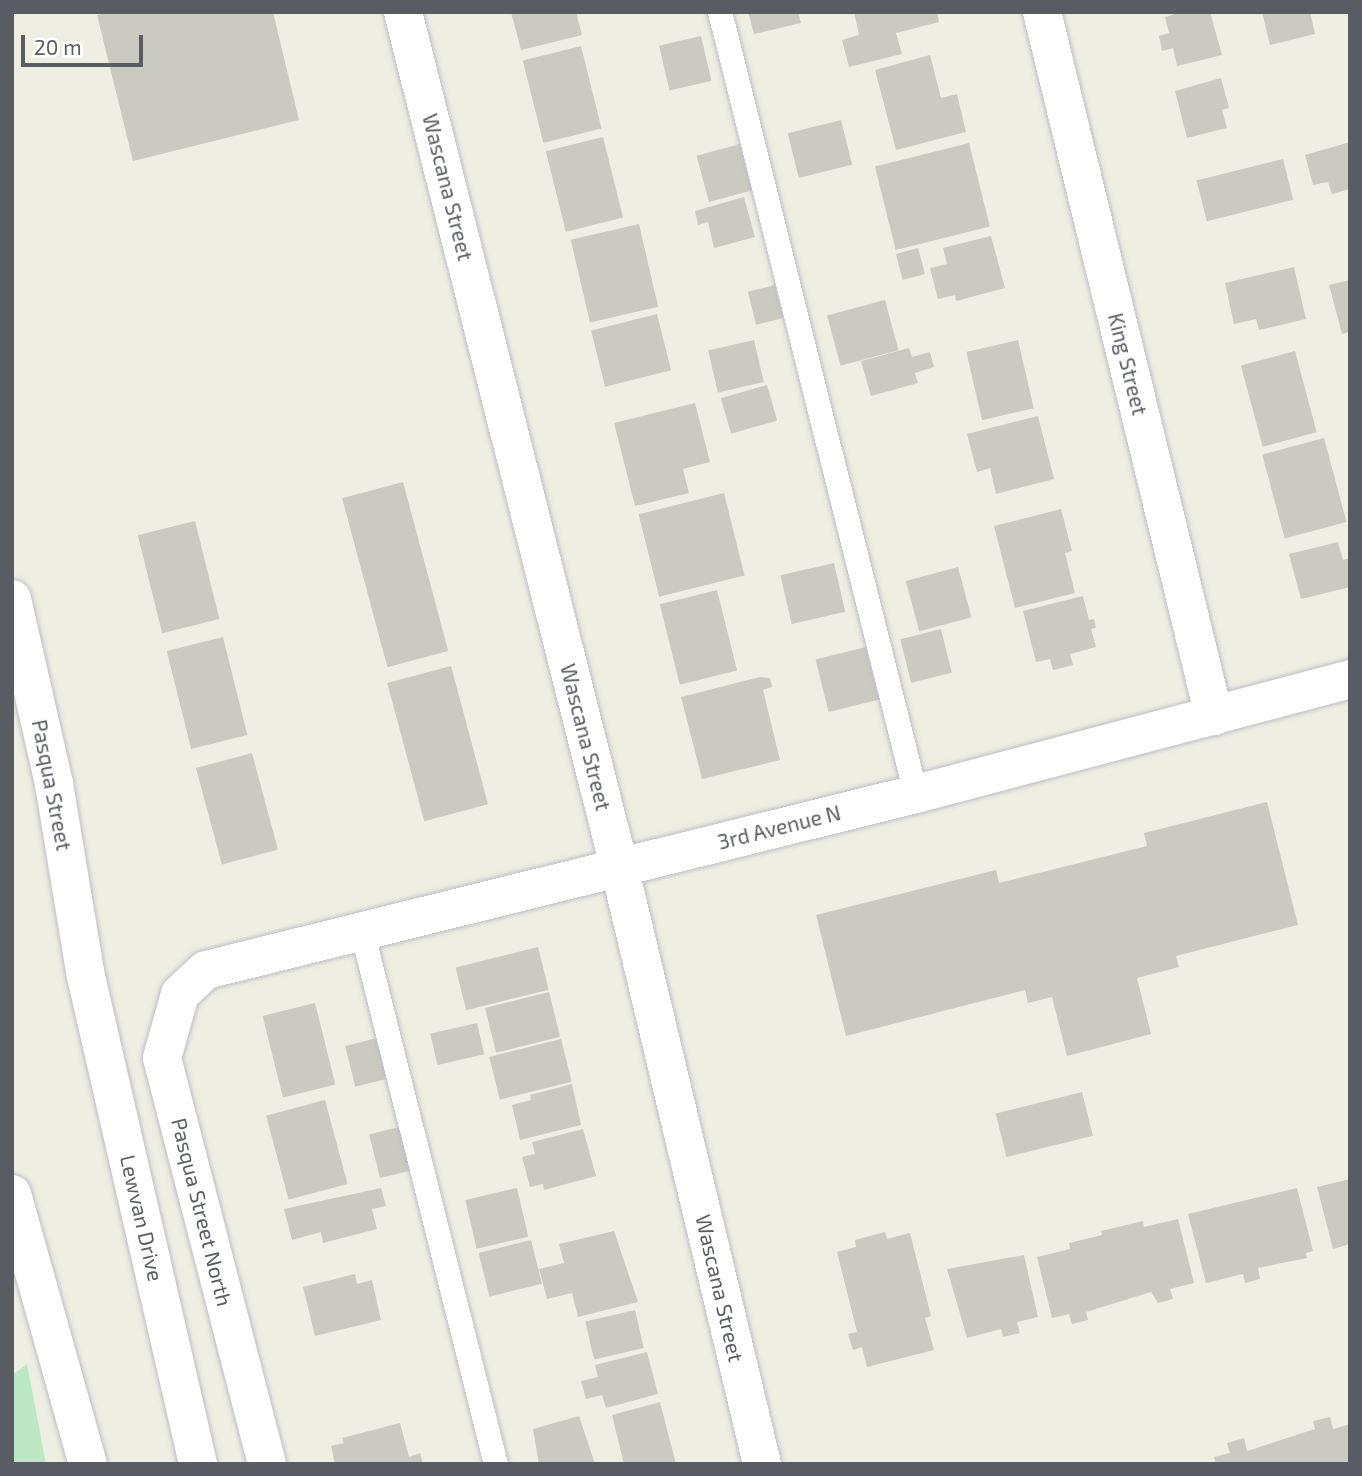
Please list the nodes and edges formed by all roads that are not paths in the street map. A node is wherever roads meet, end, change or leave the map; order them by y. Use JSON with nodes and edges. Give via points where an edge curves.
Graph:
{"nodes":[{"id":1,"x":403,"y":12,"type":"edge"},
{"id":2,"x":720,"y":12,"type":"edge"},
{"id":3,"x":1042,"y":12,"type":"edge"},
{"id":4,"x":12,"y":599,"type":"edge"},
{"id":5,"x":1350,"y":679,"type":"edge"},
{"id":6,"x":1214,"y":716,"type":"junction"},
{"id":7,"x":916,"y":794,"type":"junction"},
{"id":8,"x":619,"y":866,"type":"junction"},
{"id":9,"x":363,"y":935,"type":"junction"},
{"id":10,"x":206,"y":970,"type":"joint"},
{"id":11,"x":85,"y":972,"type":"joint"},
{"id":12,"x":12,"y":1194,"type":"edge"},
{"id":13,"x":89,"y":1464,"type":"edge"},
{"id":14,"x":198,"y":1464,"type":"edge"},
{"id":15,"x":267,"y":1464,"type":"edge"},
{"id":16,"x":496,"y":1464,"type":"edge"},
{"id":17,"x":762,"y":1464,"type":"edge"}],
"edges":[{"from":1,"to":8,"type":"street","name":"Wascana Street"},
{"from":2,"to":7,"type":"lane"},
{"from":3,"to":6,"type":"street","name":"King Street"},
{"from":4,"to":11,"type":"street","name":"Pasqua Street","via":[[54,784]]},
{"from":5,"to":6,"type":"street","name":"3rd Avenue N"},
{"from":6,"to":7,"type":"street","name":"3rd Avenue N"},
{"from":7,"to":8,"type":"street","name":"3rd Avenue N"},
{"from":8,"to":9,"type":"street","name":"3rd Avenue N"},
{"from":8,"to":17,"type":"street","name":"Wascana Street"},
{"from":9,"to":10,"type":"street","name":"3rd Avenue N"},
{"from":9,"to":16,"type":"lane"},
{"from":10,"to":15,"type":"street","name":"Pasqua Street North","via":[[180,994],[162,1058]]},
{"from":11,"to":14,"type":"street","name":"Lewvan Drive"},
{"from":12,"to":13,"type":"street"}]}
